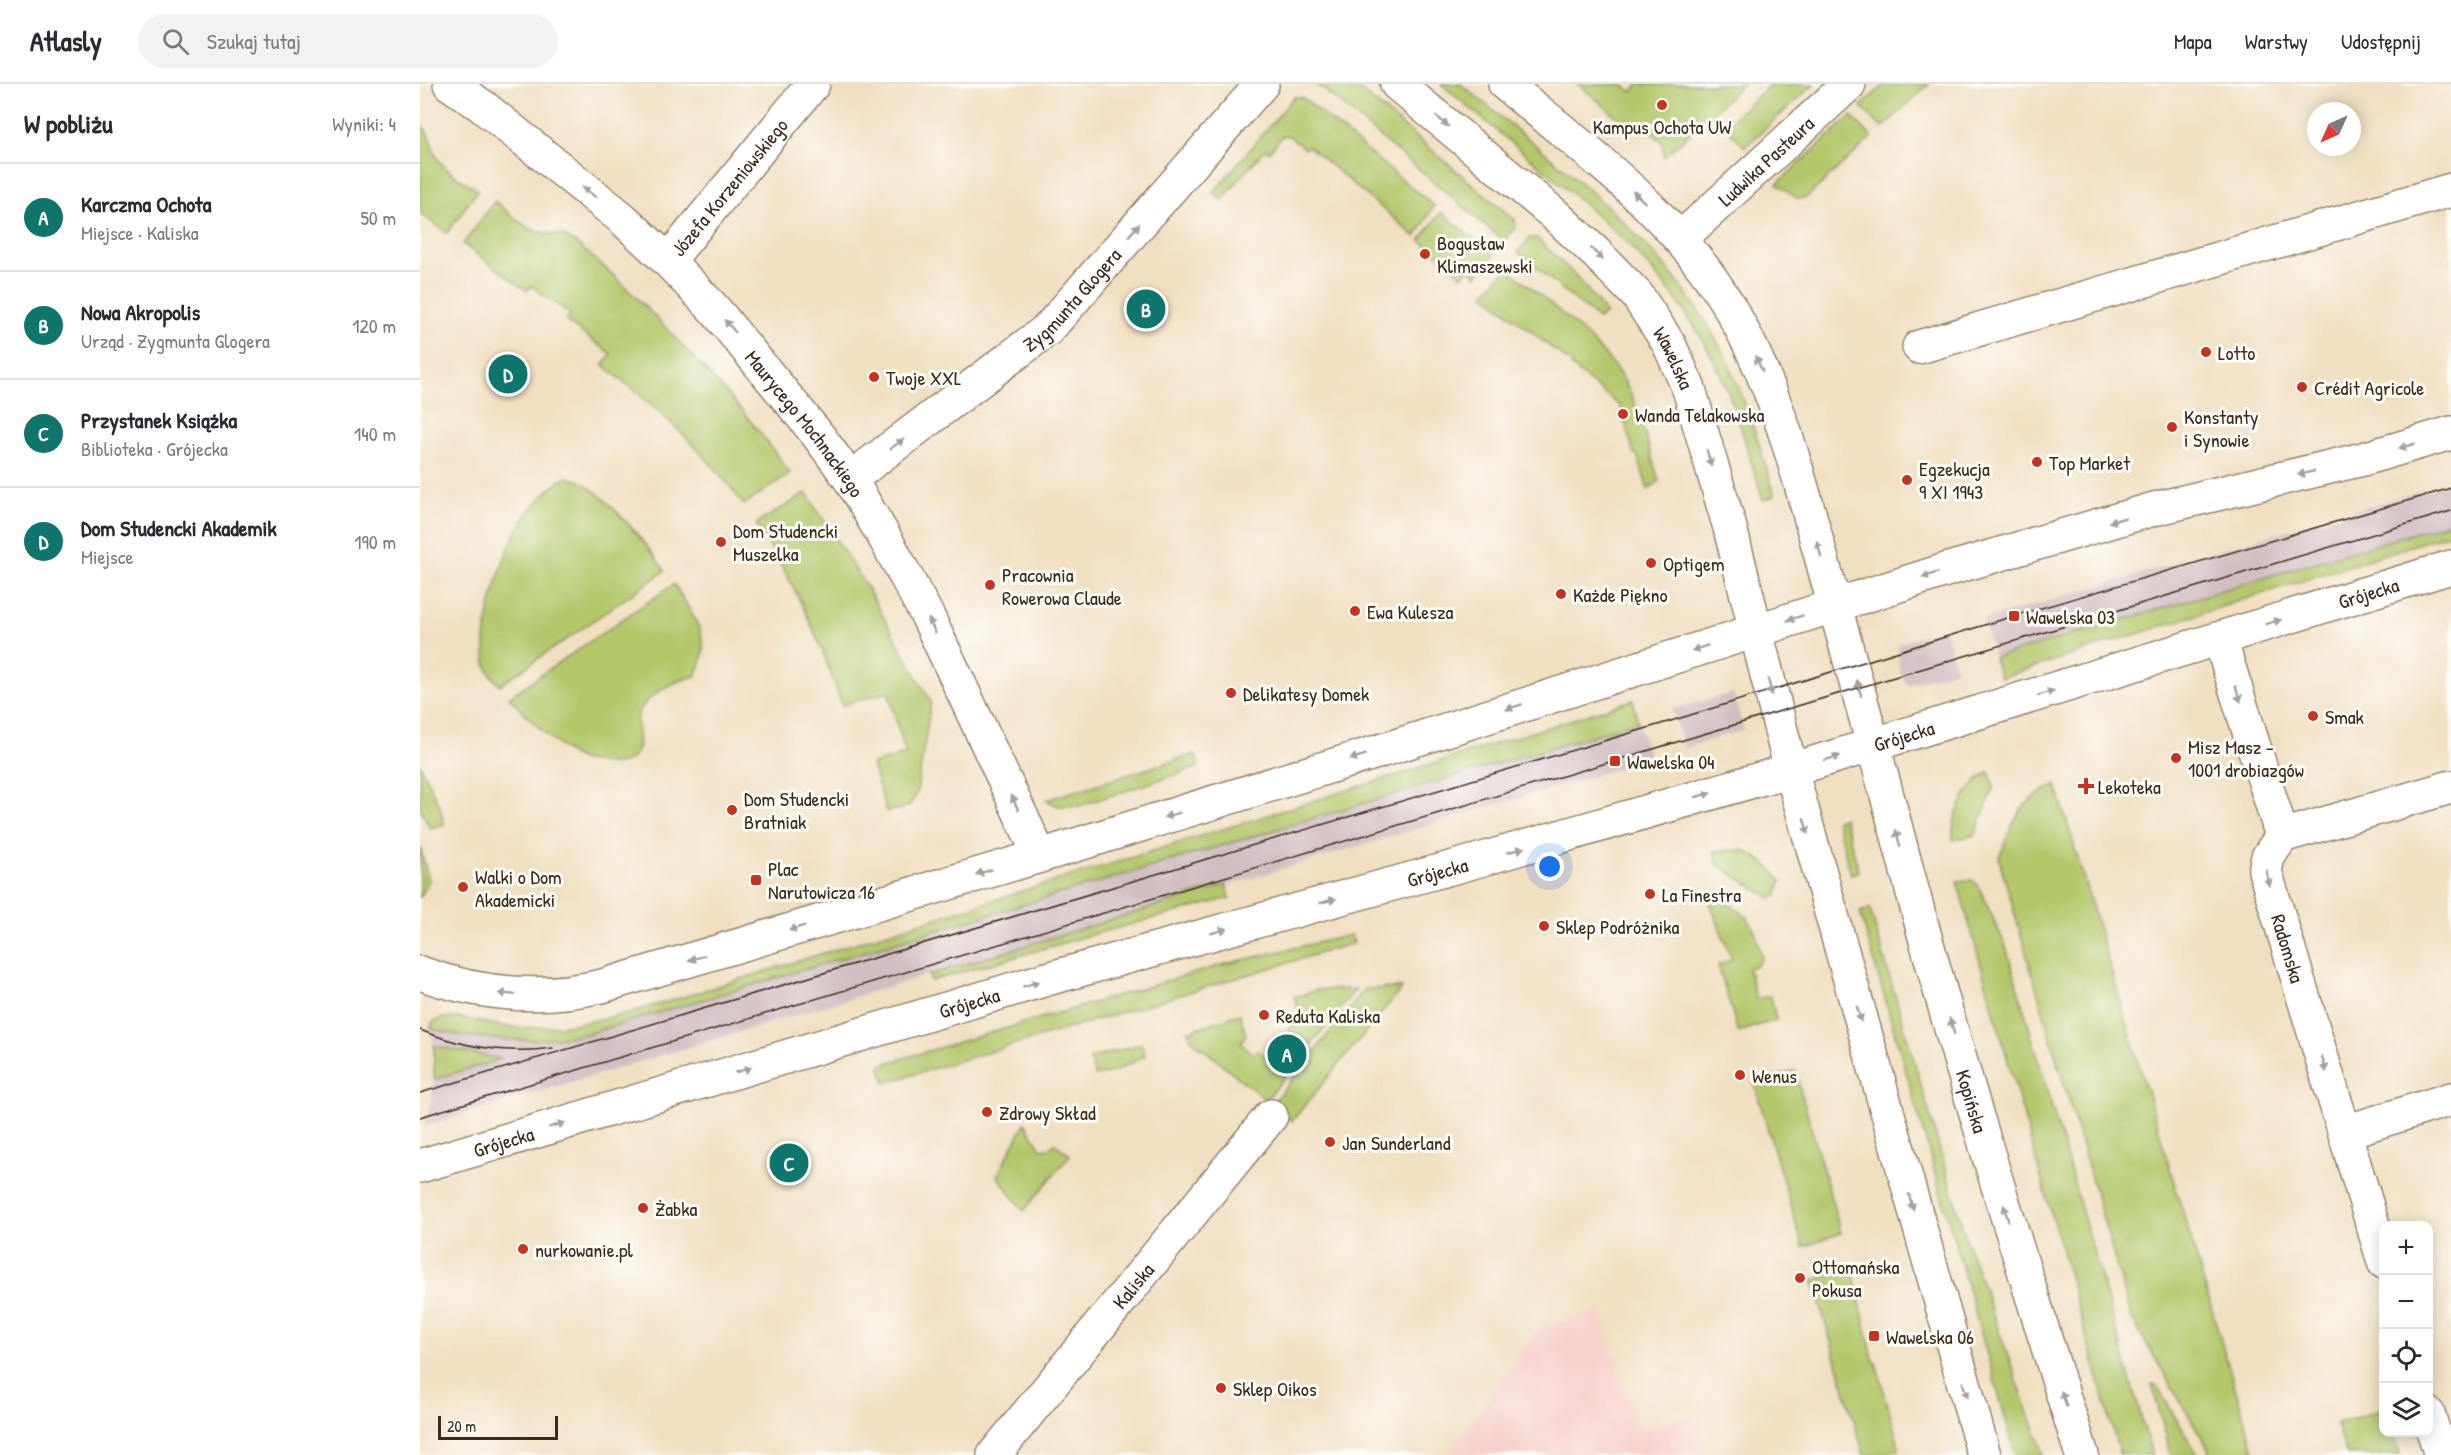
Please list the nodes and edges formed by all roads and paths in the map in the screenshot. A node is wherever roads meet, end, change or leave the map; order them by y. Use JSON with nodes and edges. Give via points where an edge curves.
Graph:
{"nodes":[{"id":1,"x":450,"y":84,"type":"edge"},
{"id":2,"x":813,"y":84,"type":"edge"},
{"id":3,"x":1262,"y":84,"type":"edge"},
{"id":4,"x":1397,"y":84,"type":"edge"},
{"id":5,"x":1505,"y":84,"type":"edge"},
{"id":6,"x":1849,"y":84,"type":"edge"},
{"id":7,"x":2451,"y":190,"type":"edge"},
{"id":8,"x":1680,"y":239,"type":"junction"},
{"id":9,"x":668,"y":261,"type":"junction"},
{"id":10,"x":1919,"y":347,"type":"dead end"},
{"id":11,"x":2451,"y":433,"type":"edge"},
{"id":12,"x":850,"y":479,"type":"junction"},
{"id":13,"x":2451,"y":567,"type":"edge"},
{"id":14,"x":1835,"y":605,"type":"junction"},
{"id":15,"x":1755,"y":631,"type":"junction"},
{"id":16,"x":2220,"y":639,"type":"junction"},
{"id":17,"x":1873,"y":745,"type":"junction"},
{"id":18,"x":1791,"y":770,"type":"junction"},
{"id":19,"x":2451,"y":787,"type":"edge"},
{"id":20,"x":2282,"y":836,"type":"junction"},
{"id":21,"x":1040,"y":856,"type":"junction"},
{"id":22,"x":420,"y":973,"type":"edge"},
{"id":23,"x":2451,"y":1099,"type":"edge"},
{"id":24,"x":1271,"y":1116,"type":"dead end"},
{"id":25,"x":2345,"y":1132,"type":"junction"},
{"id":26,"x":420,"y":1166,"type":"edge"},
{"id":27,"x":2379,"y":1245,"type":"edge"},
{"id":28,"x":2433,"y":1430,"type":"edge"},
{"id":29,"x":994,"y":1455,"type":"edge"},
{"id":30,"x":1984,"y":1455,"type":"edge"},
{"id":31,"x":2082,"y":1455,"type":"edge"},
{"id":32,"x":2441,"y":1455,"type":"edge"}],
"edges":[{"from":9,"to":1,"type":"main road","name":"Maurycego Mochnackiego","one_way":true,"via":[[623,219],[482,105]]},
{"from":2,"to":9,"type":"main road","name":"Józefa Korzeniowskiego"},
{"from":12,"to":3,"type":"main road","name":"Zygmunta Glogera","one_way":true,"via":[[1048,328]]},
{"from":4,"to":15,"type":"main road","name":"Wawelska","one_way":true,"via":[[1554,214],[1637,295],[1669,344],[1689,388]]},
{"from":8,"to":5,"type":"main road","one_way":true,"via":[[1640,198]]},
{"from":6,"to":8,"type":"main road","name":"Ludwika Pasteura"},
{"from":7,"to":10,"type":"main road"},
{"from":14,"to":8,"type":"main road","one_way":true,"via":[[1796,466],[1760,365],[1727,302]]},
{"from":12,"to":9,"type":"main road","name":"Maurycego Mochnackiego","one_way":true,"via":[[757,358]]},
{"from":11,"to":14,"type":"main road","one_way":true,"via":[[2363,459],[2154,509]]},
{"from":21,"to":12,"type":"main road","name":"Maurycego Mochnackiego","one_way":true,"via":[[928,617]]},
{"from":16,"to":13,"type":"main road","name":"Grójecka","one_way":true},
{"from":14,"to":15,"type":"main road","one_way":true},
{"from":17,"to":14,"type":"main road","one_way":true},
{"from":15,"to":18,"type":"main road","name":"Wawelska","one_way":true},
{"from":15,"to":21,"type":"main road","one_way":true},
{"from":17,"to":16,"type":"main road","name":"Grójecka","one_way":true},
{"from":16,"to":20,"type":"main road","one_way":true},
{"from":18,"to":17,"type":"main road","name":"Grójecka","one_way":true},
{"from":31,"to":17,"type":"main road","name":"Kopińska","one_way":true,"via":[[2010,1228]]},
{"from":26,"to":18,"type":"main road","name":"Grójecka","one_way":true,"via":[[1047,979]]},
{"from":18,"to":30,"type":"main road","one_way":true},
{"from":19,"to":20,"type":"main road"},
{"from":20,"to":25,"type":"main road","name":"Radomska","one_way":true,"via":[[2268,857],[2265,871]]},
{"from":21,"to":22,"type":"main road","one_way":true,"via":[[581,991],[495,993]]},
{"from":23,"to":25,"type":"main road"},
{"from":24,"to":29,"type":"main road","name":"Kaliska"},
{"from":25,"to":27,"type":"main road","name":"Radomska"},
{"from":28,"to":32,"type":"main road"}]}
